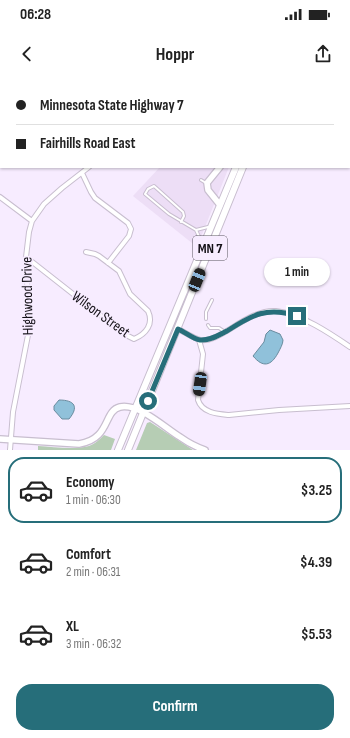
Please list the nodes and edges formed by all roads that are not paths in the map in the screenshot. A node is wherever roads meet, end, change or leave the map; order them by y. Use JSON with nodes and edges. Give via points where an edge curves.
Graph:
{"nodes":[{"id":1,"x":88,"y":168,"type":"edge"},
{"id":2,"x":219,"y":168,"type":"edge"},
{"id":3,"x":236,"y":168,"type":"edge"},
{"id":4,"x":243,"y":168,"type":"edge"},
{"id":5,"x":82,"y":173,"type":"junction"},
{"id":6,"x":201,"y":180,"type":"dead end"},
{"id":7,"x":207,"y":184,"type":"junction"},
{"id":8,"x":0,"y":197,"type":"edge"},
{"id":9,"x":220,"y":205,"type":"junction"},
{"id":10,"x":32,"y":222,"type":"junction"},
{"id":11,"x":181,"y":222,"type":"junction"},
{"id":12,"x":212,"y":226,"type":"junction"},
{"id":13,"x":196,"y":230,"type":"junction"},
{"id":14,"x":203,"y":246,"type":"junction"},
{"id":15,"x":86,"y":252,"type":"dead end"},
{"id":16,"x":26,"y":257,"type":"junction"},
{"id":17,"x":108,"y":263,"type":"junction"},
{"id":18,"x":212,"y":300,"type":"dead end"},
{"id":19,"x":206,"y":319,"type":"dead end"},
{"id":20,"x":208,"y":325,"type":"dead end"},
{"id":21,"x":178,"y":329,"type":"junction"},
{"id":22,"x":225,"y":332,"type":"junction"},
{"id":23,"x":200,"y":340,"type":"junction"},
{"id":24,"x":350,"y":347,"type":"edge"},
{"id":25,"x":350,"y":406,"type":"edge"},
{"id":26,"x":135,"y":410,"type":"junction"},
{"id":27,"x":144,"y":413,"type":"junction"},
{"id":28,"x":0,"y":439,"type":"edge"},
{"id":29,"x":10,"y":439,"type":"junction"},
{"id":30,"x":10,"y":450,"type":"edge"},
{"id":31,"x":118,"y":450,"type":"edge"},
{"id":32,"x":128,"y":450,"type":"edge"},
{"id":33,"x":205,"y":450,"type":"edge"}],
"edges":[{"from":1,"to":5,"type":"street","name":"Highwood Drive"},
{"from":2,"to":7,"type":"street"},
{"from":3,"to":9,"type":"main road","number":"MN 7"},
{"from":4,"to":21,"type":"main road","number":"MN 7"},
{"from":5,"to":10,"type":"street","name":"Highwood Drive","via":[[52,196]]},
{"from":5,"to":17,"type":"street","via":[[95,198],[128,223],[131,229],[129,236]]},
{"from":6,"to":7,"type":"lane"},
{"from":7,"to":9,"type":"street","via":[[208,190]]},
{"from":8,"to":10,"type":"street"},
{"from":9,"to":12,"type":"main road","number":"MN 7"},
{"from":10,"to":16,"type":"street","name":"Highwood Drive"},
{"from":11,"to":11,"type":"lane","via":[[148,197],[145,194],[148,189],[154,186],[183,212]]},
{"from":11,"to":13,"type":"lane"},
{"from":12,"to":13,"type":"lane"},
{"from":12,"to":14,"type":"main road","number":"MN 7"},
{"from":13,"to":14,"type":"lane"},
{"from":14,"to":26,"type":"main road","number":"MN 7"},
{"from":15,"to":17,"type":"street","name":"Wilson Street","via":[[95,254]]},
{"from":16,"to":17,"type":"street","name":"Wilson Street","via":[[124,334],[134,339],[142,336],[150,322],[150,315],[130,294],[118,272]]},
{"from":16,"to":29,"type":"street","name":"Highwood Drive","via":[[30,330]]},
{"from":18,"to":19,"type":"lane","via":[[206,312]]},
{"from":20,"to":22,"type":"lane","via":[[210,328],[219,328]]},
{"from":21,"to":23,"type":"street"},
{"from":21,"to":27,"type":"main road","number":"MN 7"},
{"from":22,"to":23,"type":"street"},
{"from":22,"to":24,"type":"street","via":[[250,316],[276,311],[297,316]]},
{"from":23,"to":25,"type":"street","via":[[203,354],[198,400],[205,409],[221,415],[230,415]]},
{"from":26,"to":27,"type":"street"},
{"from":26,"to":29,"type":"street","via":[[124,407],[116,409],[101,433],[88,442],[78,444]]},
{"from":26,"to":31,"type":"main road","number":"MN 7"},
{"from":27,"to":32,"type":"main road","number":"MN 7"},
{"from":27,"to":33,"type":"street","via":[[161,422],[179,437]]},
{"from":28,"to":29,"type":"street"},
{"from":29,"to":30,"type":"street","name":"Highwood Drive"}]}
